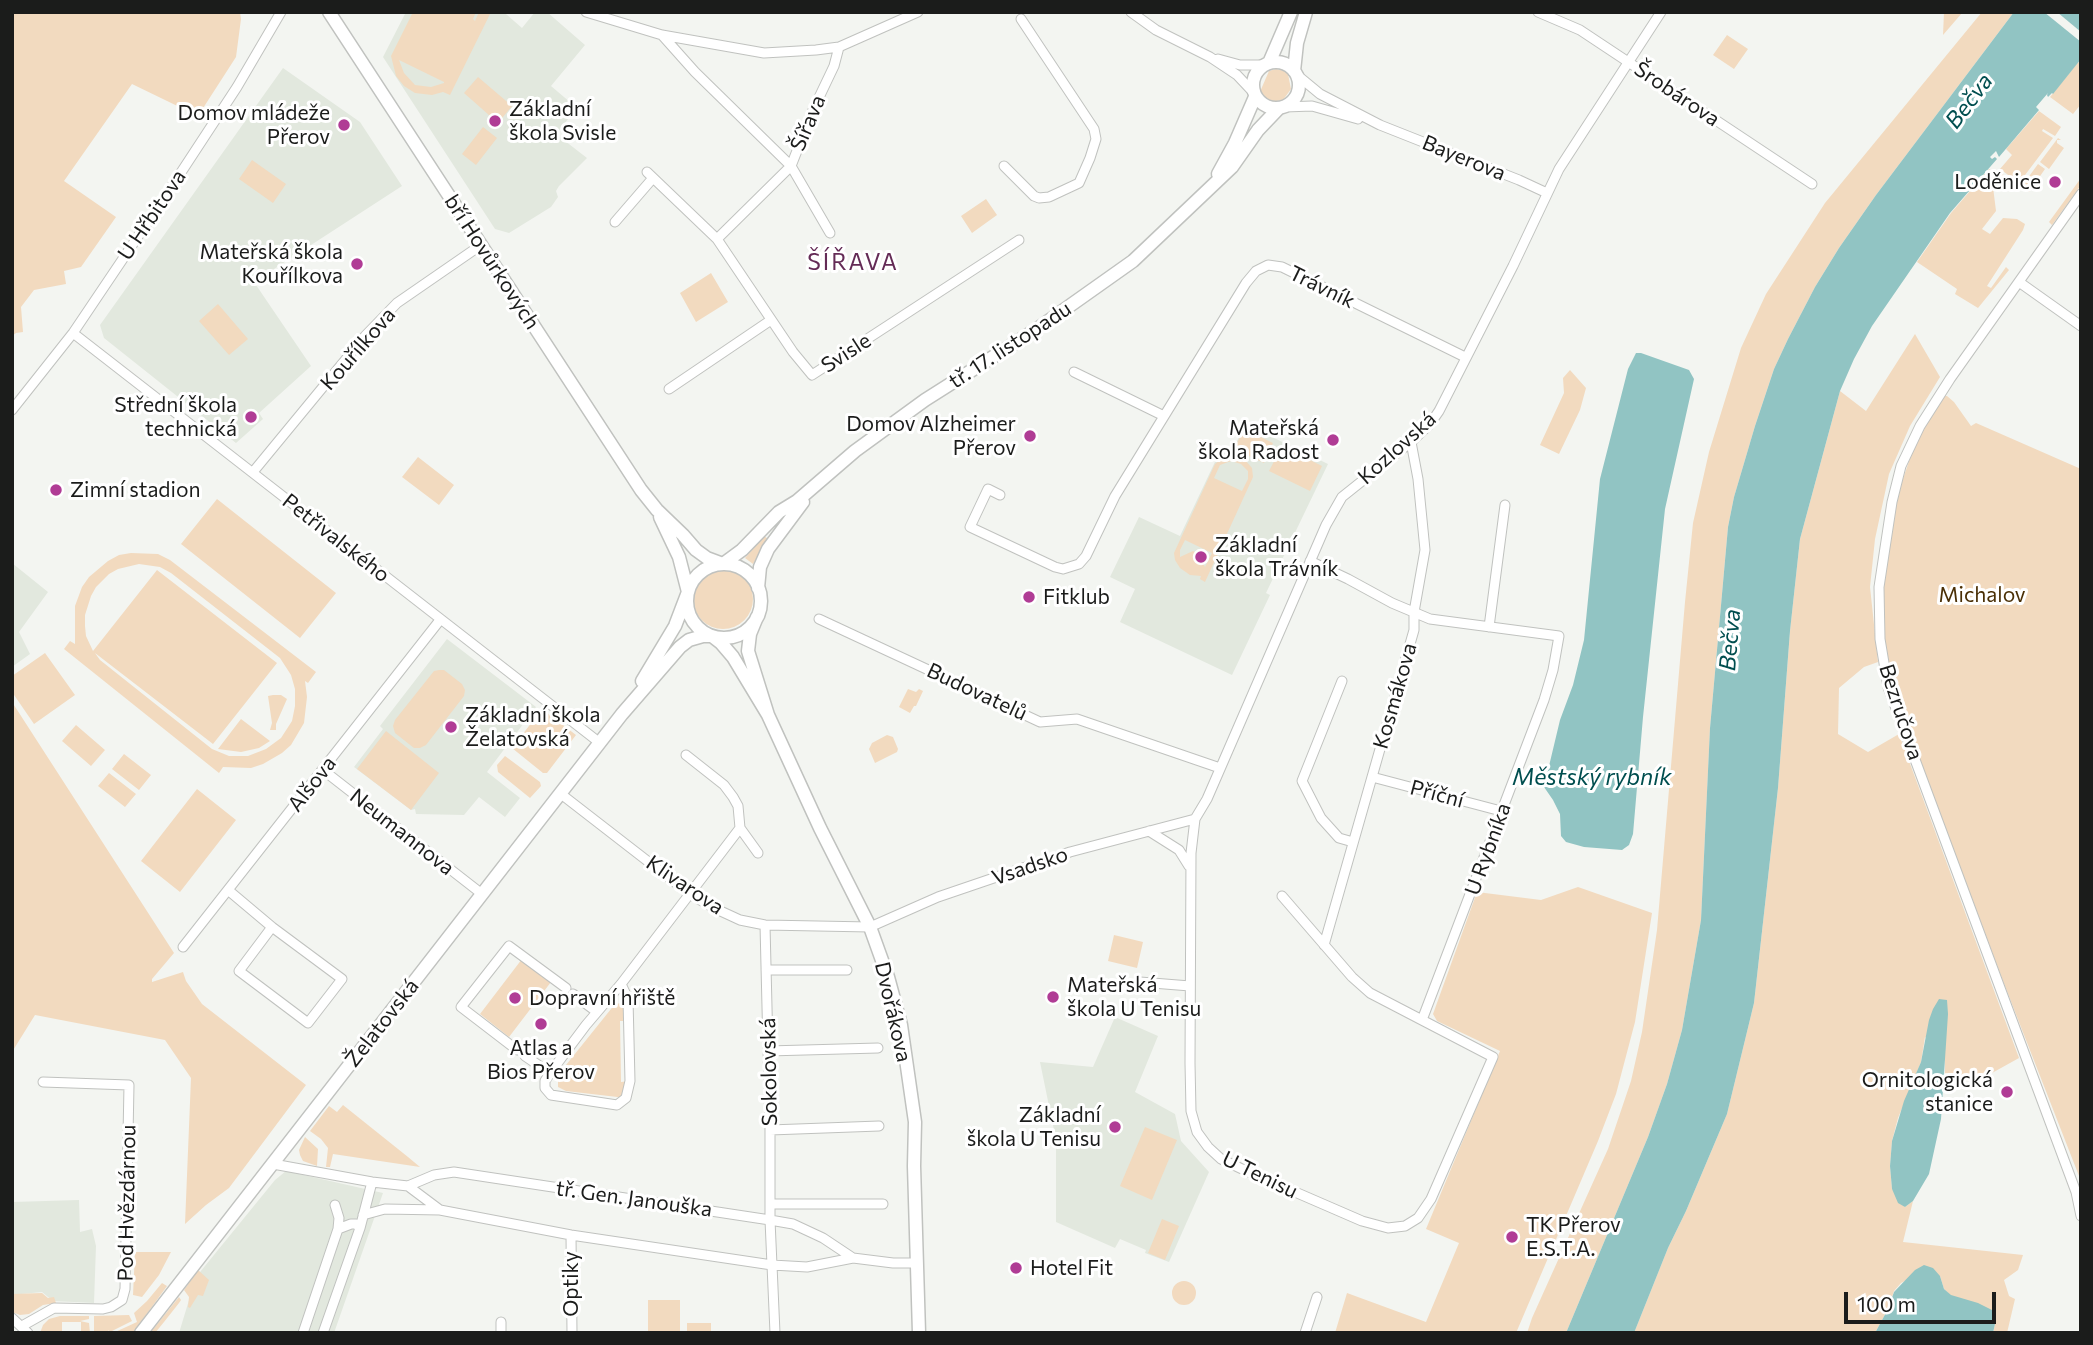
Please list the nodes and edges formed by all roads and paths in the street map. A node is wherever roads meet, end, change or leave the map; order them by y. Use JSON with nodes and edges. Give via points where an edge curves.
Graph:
{"nodes":[{"id":1,"x":281,"y":12,"type":"edge"},
{"id":2,"x":329,"y":12,"type":"edge"},
{"id":3,"x":586,"y":12,"type":"edge"},
{"id":4,"x":918,"y":12,"type":"edge"},
{"id":5,"x":1131,"y":12,"type":"edge"},
{"id":6,"x":1291,"y":12,"type":"edge"},
{"id":7,"x":1306,"y":12,"type":"edge"},
{"id":8,"x":1538,"y":12,"type":"edge"},
{"id":9,"x":1661,"y":12,"type":"edge"},
{"id":10,"x":1021,"y":19,"type":"dead end"},
{"id":11,"x":662,"y":35,"type":"junction"},
{"id":12,"x":839,"y":47,"type":"junction"},
{"id":13,"x":1210,"y":57,"type":"junction"},
{"id":14,"x":1629,"y":62,"type":"junction"},
{"id":15,"x":1267,"y":64,"type":"junction"},
{"id":16,"x":1295,"y":73,"type":"junction"},
{"id":17,"x":1254,"y":94,"type":"junction"},
{"id":18,"x":1282,"y":107,"type":"junction"},
{"id":19,"x":1380,"y":125,"type":"junction"},
{"id":20,"x":791,"y":166,"type":"junction"},
{"id":21,"x":1004,"y":166,"type":"dead end"},
{"id":22,"x":1812,"y":184,"type":"dead end"},
{"id":23,"x":1547,"y":193,"type":"junction"},
{"id":24,"x":2081,"y":194,"type":"edge"},
{"id":25,"x":1194,"y":204,"type":"junction"},
{"id":26,"x":615,"y":222,"type":"dead end"},
{"id":27,"x":830,"y":233,"type":"dead end"},
{"id":28,"x":717,"y":239,"type":"junction"},
{"id":29,"x":1019,"y":240,"type":"dead end"},
{"id":30,"x":481,"y":246,"type":"junction"},
{"id":31,"x":2019,"y":282,"type":"junction"},
{"id":32,"x":771,"y":320,"type":"junction"},
{"id":33,"x":2081,"y":326,"type":"edge"},
{"id":34,"x":73,"y":333,"type":"junction"},
{"id":35,"x":1465,"y":357,"type":"junction"},
{"id":36,"x":1074,"y":372,"type":"dead end"},
{"id":37,"x":668,"y":389,"type":"dead end"},
{"id":38,"x":12,"y":410,"type":"edge"},
{"id":39,"x":1164,"y":416,"type":"junction"},
{"id":40,"x":1410,"y":442,"type":"junction"},
{"id":41,"x":253,"y":472,"type":"junction"},
{"id":42,"x":822,"y":480,"type":"junction"},
{"id":43,"x":1000,"y":495,"type":"dead end"},
{"id":44,"x":1506,"y":505,"type":"dead end"},
{"id":45,"x":657,"y":510,"type":"junction"},
{"id":46,"x":1310,"y":561,"type":"junction"},
{"id":47,"x":723,"y":564,"type":"junction"},
{"id":48,"x":758,"y":588,"type":"junction"},
{"id":49,"x":688,"y":592,"type":"junction"},
{"id":50,"x":1414,"y":612,"type":"junction"},
{"id":51,"x":757,"y":617,"type":"junction"},
{"id":52,"x":820,"y":619,"type":"dead end"},
{"id":53,"x":440,"y":620,"type":"junction"},
{"id":54,"x":1489,"y":627,"type":"junction"},
{"id":55,"x":712,"y":636,"type":"junction"},
{"id":56,"x":1342,"y":681,"type":"dead end"},
{"id":57,"x":622,"y":713,"type":"junction"},
{"id":58,"x":768,"y":715,"type":"junction"},
{"id":59,"x":600,"y":743,"type":"junction"},
{"id":60,"x":686,"y":755,"type":"dead end"},
{"id":61,"x":1220,"y":768,"type":"junction"},
{"id":62,"x":323,"y":770,"type":"junction"},
{"id":63,"x":1372,"y":777,"type":"junction"},
{"id":64,"x":561,"y":794,"type":"junction"},
{"id":65,"x":1501,"y":811,"type":"junction"},
{"id":66,"x":1195,"y":820,"type":"junction"},
{"id":67,"x":740,"y":828,"type":"junction"},
{"id":68,"x":1149,"y":831,"type":"junction"},
{"id":69,"x":1353,"y":842,"type":"junction"},
{"id":70,"x":758,"y":853,"type":"dead end"},
{"id":71,"x":1191,"y":869,"type":"junction"},
{"id":72,"x":228,"y":890,"type":"junction"},
{"id":73,"x":482,"y":894,"type":"junction"},
{"id":74,"x":690,"y":894,"type":"junction"},
{"id":75,"x":1282,"y":896,"type":"dead end"},
{"id":76,"x":765,"y":925,"type":"junction"},
{"id":77,"x":870,"y":927,"type":"junction"},
{"id":78,"x":272,"y":928,"type":"junction"},
{"id":79,"x":1324,"y":945,"type":"junction"},
{"id":80,"x":183,"y":947,"type":"dead end"},
{"id":81,"x":766,"y":970,"type":"junction"},
{"id":82,"x":847,"y":970,"type":"dead end"},
{"id":83,"x":1140,"y":982,"type":"dead end"},
{"id":84,"x":621,"y":984,"type":"junction"},
{"id":85,"x":1190,"y":986,"type":"junction"},
{"id":86,"x":597,"y":1012,"type":"junction"},
{"id":87,"x":1422,"y":1020,"type":"junction"},
{"id":88,"x":878,"y":1048,"type":"dead end"},
{"id":89,"x":768,"y":1051,"type":"junction"},
{"id":90,"x":550,"y":1073,"type":"junction"},
{"id":91,"x":43,"y":1082,"type":"dead end"},
{"id":92,"x":879,"y":1126,"type":"dead end"},
{"id":93,"x":770,"y":1130,"type":"junction"},
{"id":94,"x":273,"y":1164,"type":"junction"},
{"id":95,"x":372,"y":1182,"type":"junction"},
{"id":96,"x":408,"y":1186,"type":"junction"},
{"id":97,"x":771,"y":1204,"type":"junction"},
{"id":98,"x":335,"y":1205,"type":"dead end"},
{"id":99,"x":883,"y":1205,"type":"dead end"},
{"id":100,"x":440,"y":1210,"type":"junction"},
{"id":101,"x":363,"y":1215,"type":"junction"},
{"id":102,"x":2081,"y":1216,"type":"edge"},
{"id":103,"x":770,"y":1220,"type":"junction"},
{"id":104,"x":359,"y":1228,"type":"junction"},
{"id":105,"x":338,"y":1229,"type":"junction"},
{"id":106,"x":571,"y":1234,"type":"junction"},
{"id":107,"x":853,"y":1258,"type":"junction"},
{"id":108,"x":916,"y":1263,"type":"junction"},
{"id":109,"x":772,"y":1265,"type":"junction"},
{"id":110,"x":1317,"y":1297,"type":"dead end"},
{"id":111,"x":12,"y":1318,"type":"edge"},
{"id":112,"x":501,"y":1322,"type":"dead end"},
{"id":113,"x":25,"y":1329,"type":"edge"},
{"id":114,"x":141,"y":1333,"type":"edge"},
{"id":115,"x":303,"y":1333,"type":"edge"},
{"id":116,"x":323,"y":1333,"type":"edge"},
{"id":117,"x":501,"y":1333,"type":"edge"},
{"id":118,"x":572,"y":1333,"type":"edge"},
{"id":119,"x":775,"y":1333,"type":"edge"},
{"id":120,"x":919,"y":1333,"type":"edge"},
{"id":121,"x":1305,"y":1333,"type":"edge"}],
"edges":[{"from":1,"to":34,"type":"street","name":"U Hřbitova","via":[[237,87]]},
{"from":2,"to":30,"type":"main road","name":"bří Hovůrkových"},
{"from":3,"to":11,"type":"street"},
{"from":4,"to":12,"type":"street"},
{"from":5,"to":13,"type":"street"},
{"from":6,"to":15,"type":"main road","name":"tř. 17. listopadu"},
{"from":7,"to":16,"type":"main road","name":"tř. 17. listopadu"},
{"from":8,"to":14,"type":"street","name":"Šrobárova","via":[[1580,30]]},
{"from":9,"to":14,"type":"street","name":"Kozlovská"},
{"from":10,"to":21,"type":"street","via":[[1094,129],[1096,139],[1079,183],[1049,197],[1034,196]]},
{"from":11,"to":12,"type":"street","via":[[764,53]]},
{"from":11,"to":20,"type":"street"},
{"from":12,"to":20,"type":"street","name":"Šířava"},
{"from":13,"to":15,"type":"street","via":[[1240,65]]},
{"from":13,"to":17,"type":"street","via":[[1237,75]]},
{"from":14,"to":22,"type":"street","name":"Šrobárova"},
{"from":14,"to":23,"type":"street","name":"Kozlovská"},
{"from":15,"to":16,"type":"main road","via":[[1283,63]]},
{"from":15,"to":17,"type":"main road","name":"tř. 17. listopadu","via":[[1254,77]]},
{"from":16,"to":18,"type":"main road","name":"tř. 17. listopadu","via":[[1298,93]]},
{"from":16,"to":19,"type":"street","name":"Bayerova","via":[[1329,100]]},
{"from":17,"to":18,"type":"main road","via":[[1265,106]]},
{"from":17,"to":25,"type":"main road","name":"tř. 17. listopadu","via":[[1222,167]]},
{"from":18,"to":19,"type":"street","name":"Bayerova","via":[[1312,106]]},
{"from":18,"to":25,"type":"main road","name":"tř. 17. listopadu"},
{"from":19,"to":23,"type":"street","name":"Bayerova"},
{"from":20,"to":27,"type":"street","name":"Šířava"},
{"from":20,"to":28,"type":"street"},
{"from":23,"to":35,"type":"street","name":"Kozlovská"},
{"from":24,"to":31,"type":"street","name":"Bezručova"},
{"from":25,"to":42,"type":"main road","name":"tř. 17. listopadu","via":[[1133,261],[925,400]]},
{"from":26,"to":28,"type":"street","name":"Svisle","via":[[650,175]]},
{"from":28,"to":32,"type":"street","name":"Svisle"},
{"from":29,"to":32,"type":"street","name":"Svisle","via":[[812,375]]},
{"from":30,"to":41,"type":"street","name":"Kouřílkova","via":[[397,303],[365,335]]},
{"from":30,"to":45,"type":"main road","name":"bří Hovůrkových"},
{"from":31,"to":33,"type":"street"},
{"from":31,"to":102,"type":"street","name":"Bezručova","via":[[1920,426],[1901,466],[1879,587],[1880,639],[1888,687],[2076,1192]]},
{"from":32,"to":37,"type":"street"},
{"from":34,"to":38,"type":"street","name":"U Hřbitova"},
{"from":34,"to":41,"type":"street","name":"Petřivalského"},
{"from":35,"to":39,"type":"street","name":"Trávník","via":[[1282,267],[1268,265],[1246,283]]},
{"from":35,"to":40,"type":"street","name":"Kozlovská","via":[[1439,411]]},
{"from":36,"to":39,"type":"street"},
{"from":39,"to":43,"type":"street","name":"Trávník","via":[[1079,564],[1055,567],[970,527],[988,489]]},
{"from":40,"to":46,"type":"street","name":"Kozlovská","via":[[1342,497]]},
{"from":40,"to":50,"type":"street","name":"Kosmákova","via":[[1425,550]]},
{"from":41,"to":53,"type":"street","name":"Petřivalského"},
{"from":42,"to":47,"type":"main road","name":"tř. 17. listopadu"},
{"from":42,"to":48,"type":"main road","name":"tř. 17. listopadu","via":[[768,548]]},
{"from":44,"to":54,"type":"street"},
{"from":45,"to":47,"type":"main road","name":"bří Hovůrkových","via":[[695,550]]},
{"from":45,"to":49,"type":"main road","name":"bří Hovůrkových","via":[[679,557]]},
{"from":46,"to":50,"type":"street"},
{"from":46,"to":61,"type":"street","name":"Kozlovská"},
{"from":47,"to":48,"type":"main road","via":[[745,571]]},
{"from":47,"to":49,"type":"main road","via":[[701,572]]},
{"from":48,"to":51,"type":"main road"},
{"from":49,"to":55,"type":"main road","via":[[690,615],[698,628]]},
{"from":49,"to":57,"type":"main road","name":"Želatovská","via":[[674,626]]},
{"from":50,"to":54,"type":"street","via":[[1430,619]]},
{"from":50,"to":63,"type":"street","name":"Kosmákova","via":[[1414,630]]},
{"from":51,"to":55,"type":"main road","via":[[735,636]]},
{"from":51,"to":58,"type":"main road","name":"Dvořákova","via":[[748,651]]},
{"from":52,"to":61,"type":"street","name":"Budovatelů","via":[[1040,722],[1077,719]]},
{"from":53,"to":59,"type":"street","name":"Petřivalského"},
{"from":53,"to":62,"type":"street","name":"Alšova"},
{"from":54,"to":65,"type":"street","name":"U Rybníka","via":[[1559,636],[1544,700]]},
{"from":55,"to":57,"type":"main road","name":"Želatovská","via":[[696,637],[680,647]]},
{"from":55,"to":58,"type":"main road","name":"Dvořákova","via":[[733,657]]},
{"from":56,"to":69,"type":"street","via":[[1302,781],[1321,818],[1339,838]]},
{"from":57,"to":59,"type":"main road","name":"Želatovská"},
{"from":58,"to":77,"type":"main road","name":"Dvořákova"},
{"from":59,"to":64,"type":"main road","name":"Želatovská"},
{"from":60,"to":67,"type":"street","via":[[733,797]]},
{"from":61,"to":66,"type":"street","name":"Kozlovská"},
{"from":62,"to":72,"type":"street","name":"Alšova"},
{"from":62,"to":73,"type":"street","name":"Neumannova"},
{"from":63,"to":65,"type":"street","name":"Příční"},
{"from":63,"to":69,"type":"street","name":"Kosmákova"},
{"from":64,"to":73,"type":"main road","name":"Želatovská"},
{"from":64,"to":74,"type":"street","name":"Klivarova"},
{"from":65,"to":87,"type":"street","name":"U Rybníka"},
{"from":66,"to":68,"type":"street","name":"Vsadsko"},
{"from":66,"to":71,"type":"street","name":"U Tenisu"},
{"from":67,"to":70,"type":"street"},
{"from":67,"to":74,"type":"street"},
{"from":68,"to":71,"type":"street","via":[[1179,850]]},
{"from":68,"to":77,"type":"street","name":"Vsadsko","via":[[951,892]]},
{"from":69,"to":79,"type":"street","name":"Kosmákova"},
{"from":71,"to":85,"type":"street","name":"U Tenisu"},
{"from":72,"to":78,"type":"street"},
{"from":72,"to":80,"type":"street","name":"Alšova"},
{"from":73,"to":94,"type":"main road","name":"Želatovská"},
{"from":74,"to":76,"type":"street","name":"Klivarova","via":[[731,916]]},
{"from":74,"to":84,"type":"street"},
{"from":75,"to":79,"type":"street"},
{"from":76,"to":77,"type":"street","name":"Klivarova"},
{"from":76,"to":81,"type":"street","name":"Sokolovská"},
{"from":77,"to":108,"type":"main road","name":"Dvořákova","via":[[901,1025],[915,1122]]},
{"from":78,"to":78,"type":"street","via":[[239,971],[308,1023],[342,979]]},
{"from":79,"to":87,"type":"street","via":[[1370,993]]},
{"from":81,"to":82,"type":"street"},
{"from":81,"to":89,"type":"street","name":"Sokolovská"},
{"from":83,"to":85,"type":"street"},
{"from":84,"to":86,"type":"street"},
{"from":84,"to":90,"type":"street","via":[[629,1002],[626,1098],[617,1105],[551,1095],[545,1088]]},
{"from":85,"to":87,"type":"street","name":"U Tenisu","via":[[1191,1111],[1197,1132],[1208,1147],[1221,1159],[1289,1190],[1388,1228],[1418,1218],[1431,1199],[1493,1057]]},
{"from":86,"to":90,"type":"street"},
{"from":86,"to":90,"type":"street","via":[[509,946],[461,1007]]},
{"from":88,"to":89,"type":"street"},
{"from":89,"to":93,"type":"street","name":"Sokolovská"},
{"from":91,"to":113,"type":"street","name":"Pod Hvězdárnou","via":[[129,1085],[125,1289],[120,1303],[111,1307],[54,1308]]},
{"from":92,"to":93,"type":"street"},
{"from":93,"to":97,"type":"street","name":"Sokolovská"},
{"from":94,"to":95,"type":"street","name":"tř. Gen. Janouška"},
{"from":94,"to":114,"type":"main road","name":"Želatovská"},
{"from":95,"to":96,"type":"street","name":"tř. Gen. Janouška"},
{"from":95,"to":101,"type":"street"},
{"from":96,"to":100,"type":"street","name":"tř. Gen. Janouška"},
{"from":96,"to":103,"type":"street","name":"tř. Gen. Janouška","via":[[454,1172]]},
{"from":97,"to":99,"type":"street"},
{"from":97,"to":103,"type":"street","name":"Sokolovská"},
{"from":98,"to":105,"type":"street"},
{"from":100,"to":101,"type":"street","via":[[385,1209]]},
{"from":100,"to":106,"type":"street","name":"tř. Gen. Janouška"},
{"from":101,"to":104,"type":"street"},
{"from":103,"to":107,"type":"street","name":"tř. Gen. Janouška","via":[[793,1224]]},
{"from":103,"to":109,"type":"street","name":"Sokolovská"},
{"from":104,"to":105,"type":"street","via":[[351,1224]]},
{"from":104,"to":116,"type":"street"},
{"from":105,"to":115,"type":"street"},
{"from":106,"to":109,"type":"street","name":"tř. Gen. Janouška"},
{"from":106,"to":118,"type":"street","name":"Optiky"},
{"from":107,"to":108,"type":"street","name":"tř. Gen. Janouška"},
{"from":107,"to":109,"type":"street","name":"tř. Gen. Janouška","via":[[807,1266]]},
{"from":108,"to":120,"type":"main road","name":"Dvořákova"},
{"from":109,"to":119,"type":"street","name":"Sokolovská"},
{"from":110,"to":121,"type":"street"},
{"from":111,"to":113,"type":"street"},
{"from":112,"to":117,"type":"street"}]}
